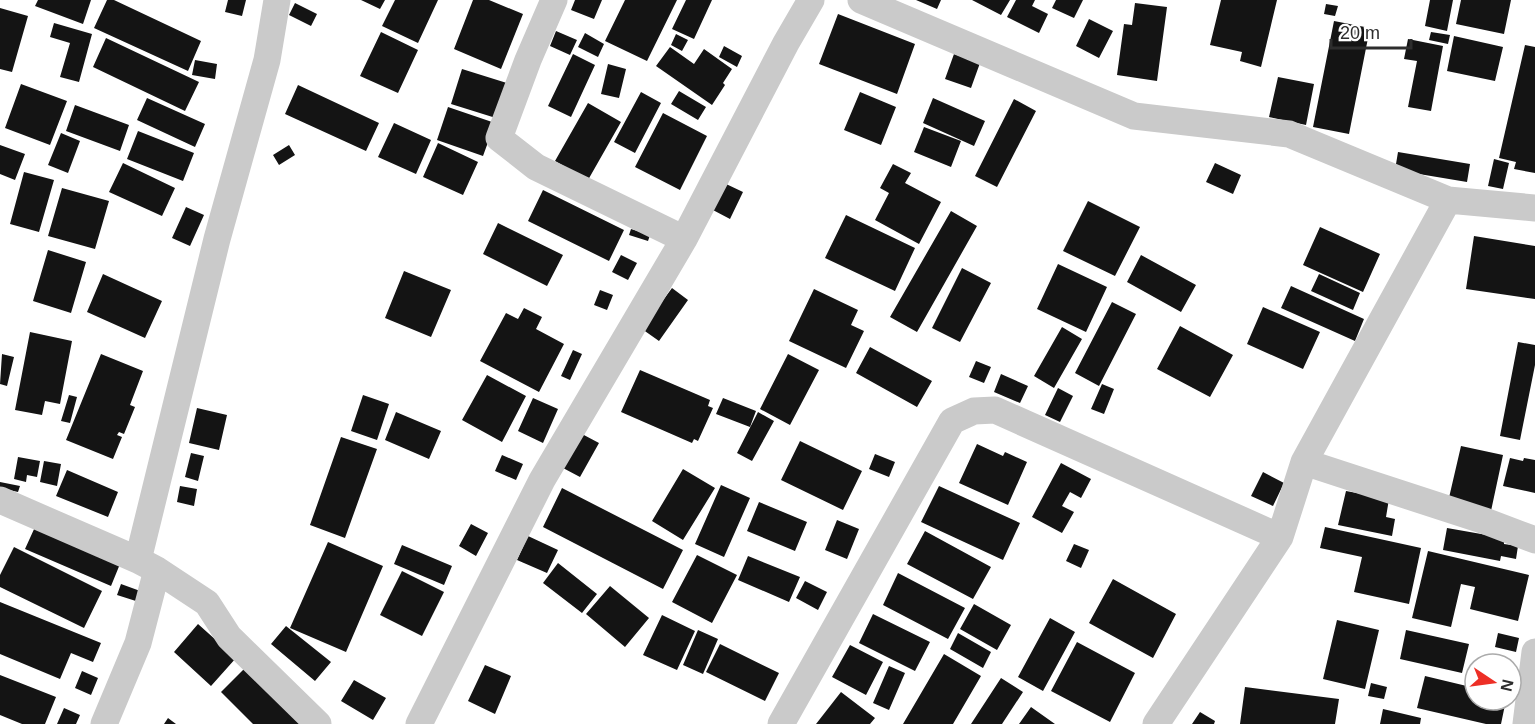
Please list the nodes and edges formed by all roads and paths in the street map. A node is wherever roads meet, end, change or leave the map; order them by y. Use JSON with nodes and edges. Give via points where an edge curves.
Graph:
{"nodes":[{"id":1,"x":277,"y":0,"type":"edge"},
{"id":2,"x":554,"y":0,"type":"edge"},
{"id":3,"x":811,"y":0,"type":"edge"},
{"id":4,"x":861,"y":0,"type":"edge"},
{"id":5,"x":1448,"y":200,"type":"junction"},
{"id":6,"x":1535,"y":208,"type":"edge"},
{"id":7,"x":684,"y":239,"type":"junction"},
{"id":8,"x":1304,"y":462,"type":"junction"},
{"id":9,"x":0,"y":500,"type":"edge"},
{"id":10,"x":1280,"y":537,"type":"junction"},
{"id":11,"x":1535,"y":540,"type":"edge"},
{"id":12,"x":148,"y":565,"type":"junction"},
{"id":13,"x":1535,"y":652,"type":"edge"},
{"id":14,"x":104,"y":724,"type":"edge"},
{"id":15,"x":318,"y":724,"type":"edge"},
{"id":16,"x":419,"y":724,"type":"edge"},
{"id":17,"x":781,"y":724,"type":"edge"},
{"id":18,"x":1156,"y":724,"type":"edge"},
{"id":19,"x":1526,"y":724,"type":"edge"}],
"edges":[{"from":1,"to":12,"type":"street","via":[[267,60],[217,239]]},
{"from":2,"to":7,"type":"street","via":[[499,138],[536,167]]},
{"from":3,"to":7,"type":"street"},
{"from":4,"to":5,"type":"street","via":[[1134,116],[1289,134]]},
{"from":5,"to":6,"type":"street"},
{"from":5,"to":8,"type":"street"},
{"from":7,"to":16,"type":"street","via":[[542,480]]},
{"from":8,"to":10,"type":"street"},
{"from":8,"to":11,"type":"street"},
{"from":9,"to":12,"type":"street"},
{"from":10,"to":17,"type":"street","via":[[994,410],[974,411],[952,421]]},
{"from":10,"to":18,"type":"street"},
{"from":12,"to":14,"type":"street","via":[[138,644]]},
{"from":12,"to":15,"type":"street","via":[[207,603],[229,637]]},
{"from":13,"to":19,"type":"street"}]}
